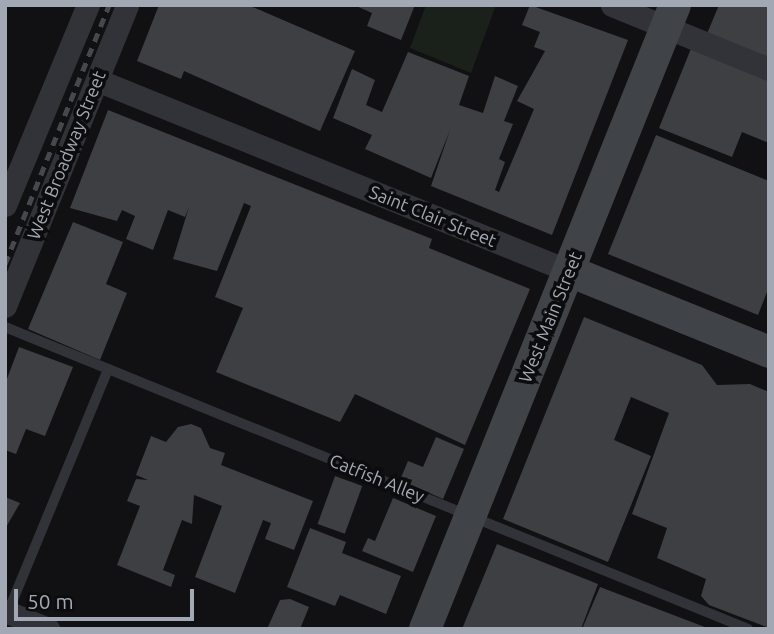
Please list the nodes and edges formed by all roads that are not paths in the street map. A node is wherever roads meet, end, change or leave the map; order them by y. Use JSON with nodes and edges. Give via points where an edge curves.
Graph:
{"nodes":[{"id":1,"x":88,"y":5,"type":"edge"},
{"id":2,"x":127,"y":5,"type":"edge"},
{"id":3,"x":612,"y":5,"type":"edge"},
{"id":4,"x":671,"y":16,"type":"edge"},
{"id":5,"x":769,"y":69,"type":"edge"},
{"id":6,"x":97,"y":80,"type":"junction"},
{"id":7,"x":5,"y":205,"type":"edge"},
{"id":8,"x":569,"y":271,"type":"junction"},
{"id":9,"x":5,"y":306,"type":"edge"},
{"id":10,"x":5,"y":327,"type":"edge"},
{"id":11,"x":769,"y":352,"type":"edge"},
{"id":12,"x":108,"y":369,"type":"junction"},
{"id":13,"x":470,"y":516,"type":"junction"},
{"id":14,"x":6,"y":612,"type":"edge"},
{"id":15,"x":48,"y":629,"type":"edge"},
{"id":16,"x":425,"y":629,"type":"edge"},
{"id":17,"x":748,"y":629,"type":"edge"}],
"edges":[{"from":1,"to":7,"type":"street","name":"West Broadway Street"},
{"from":2,"to":6,"type":"street","name":"West Broadway Street"},
{"from":3,"to":4,"type":"street"},
{"from":4,"to":5,"type":"street"},
{"from":4,"to":8,"type":"main road","name":"West Main Street"},
{"from":6,"to":8,"type":"street","name":"Saint Clair Street"},
{"from":6,"to":9,"type":"street","name":"West Broadway Street"},
{"from":8,"to":11,"type":"main road","name":"Saint Clair Street"},
{"from":8,"to":13,"type":"main road","name":"West Main Street"},
{"from":10,"to":12,"type":"lane","name":"Catfish Alley"},
{"from":12,"to":13,"type":"lane","name":"Catfish Alley"},
{"from":12,"to":14,"type":"lane"},
{"from":13,"to":16,"type":"main road","name":"West Main Street"},
{"from":13,"to":17,"type":"lane","name":"Catfish Alley"},
{"from":14,"to":15,"type":"street"}]}
